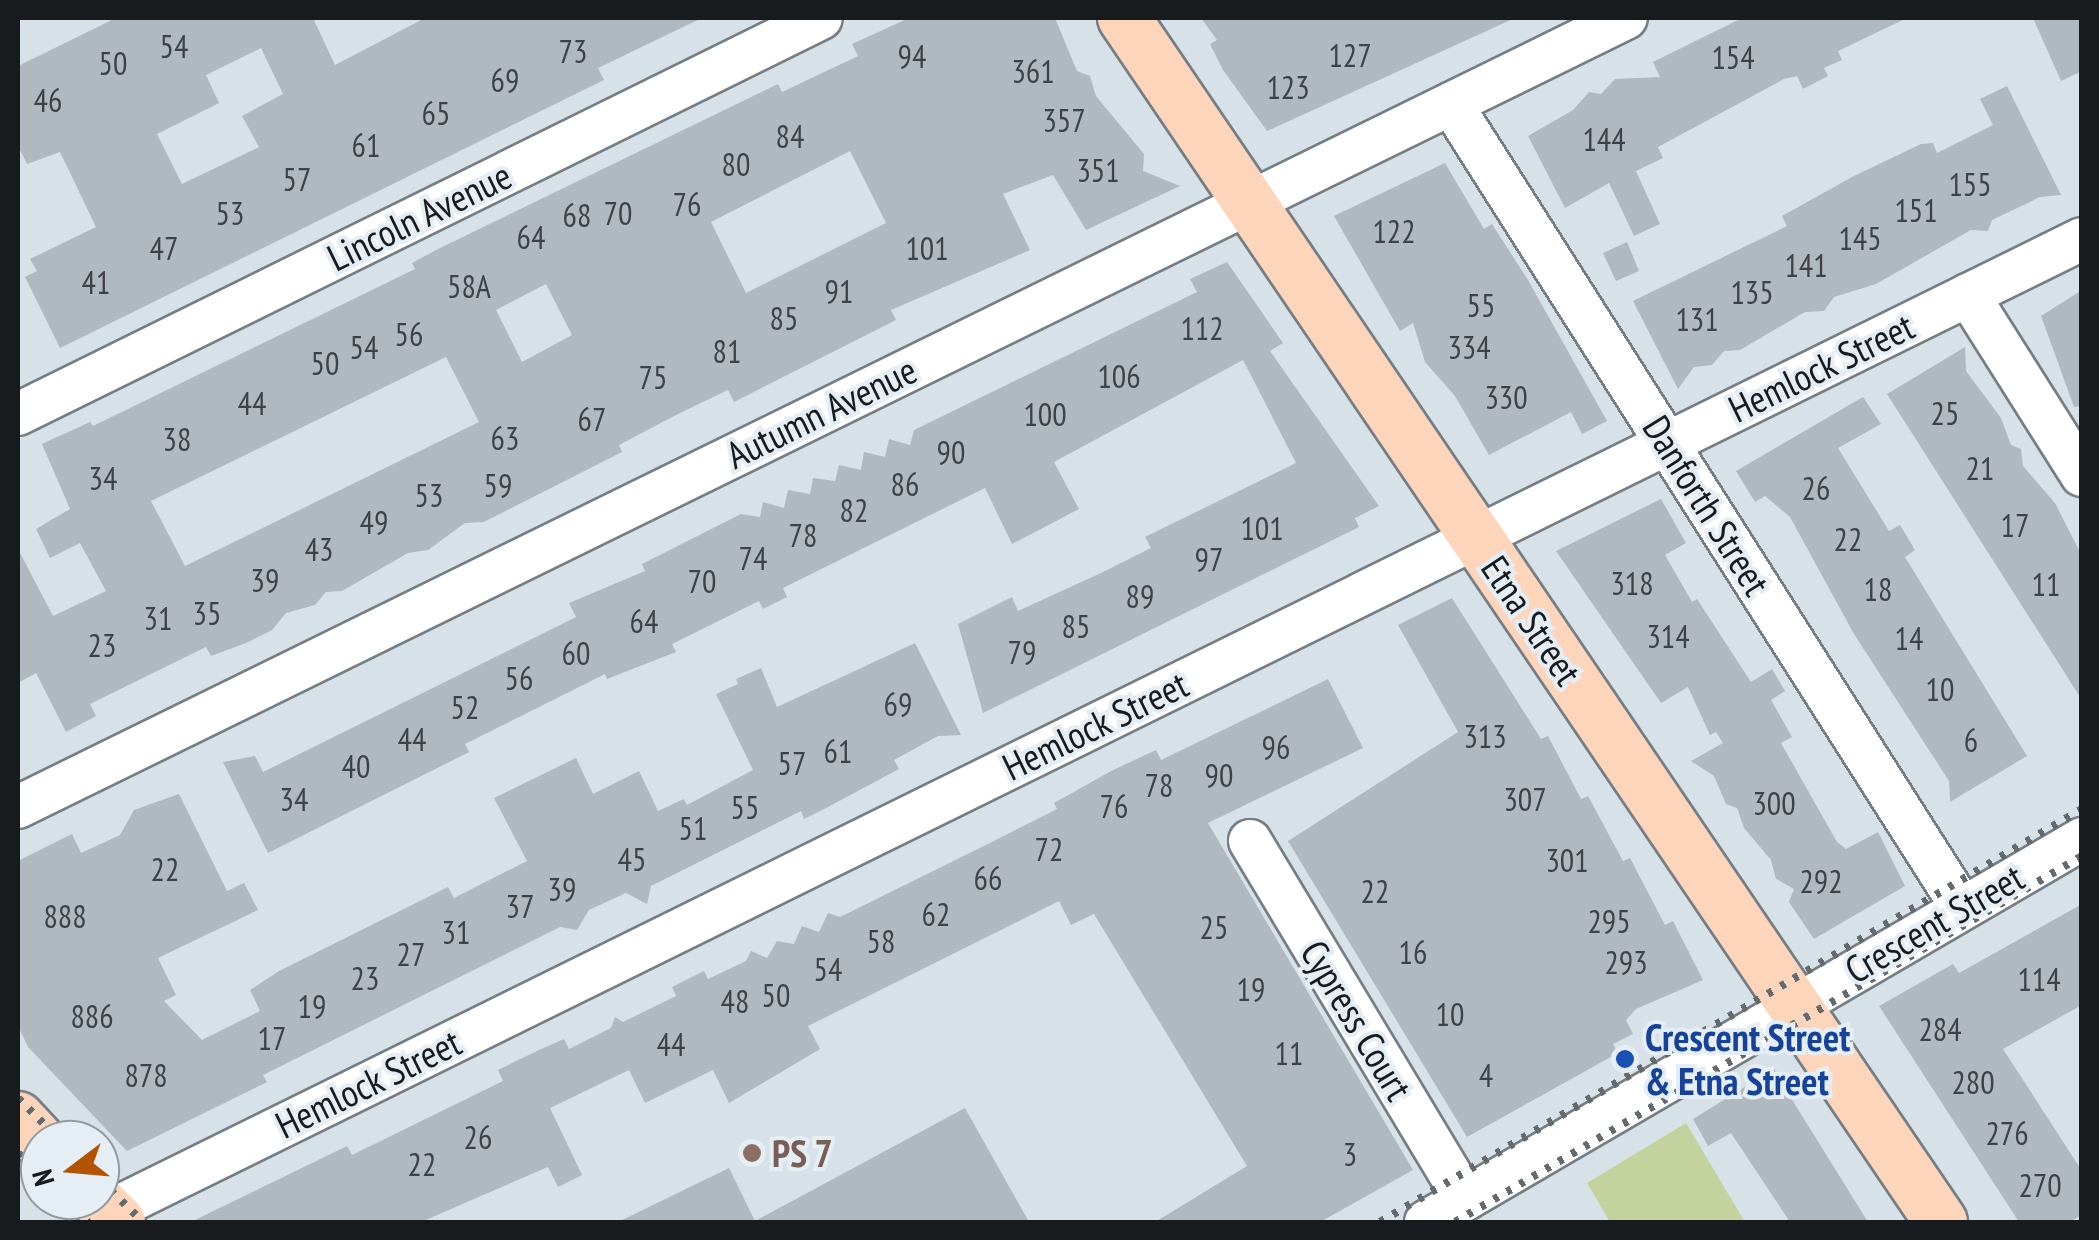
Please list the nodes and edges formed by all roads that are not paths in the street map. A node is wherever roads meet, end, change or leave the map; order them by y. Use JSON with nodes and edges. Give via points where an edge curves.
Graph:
{"nodes":[{"id":1,"x":822,"y":18,"type":"edge"},
{"id":2,"x":1124,"y":18,"type":"edge"},
{"id":3,"x":1626,"y":18,"type":"edge"},
{"id":4,"x":1451,"y":104,"type":"junction"},
{"id":5,"x":1250,"y":202,"type":"junction"},
{"id":6,"x":2082,"y":239,"type":"edge"},
{"id":7,"x":1968,"y":295,"type":"junction"},
{"id":8,"x":18,"y":414,"type":"edge"},
{"id":9,"x":1668,"y":442,"type":"junction"},
{"id":10,"x":2082,"y":475,"type":"edge"},
{"id":11,"x":1476,"y":538,"type":"junction"},
{"id":12,"x":18,"y":806,"type":"edge"},
{"id":13,"x":2082,"y":839,"type":"edge"},
{"id":14,"x":1250,"y":841,"type":"dead end"},
{"id":15,"x":1962,"y":906,"type":"junction"},
{"id":16,"x":1792,"y":1004,"type":"junction"},
{"id":17,"x":1465,"y":1198,"type":"junction"},
{"id":18,"x":120,"y":1205,"type":"edge"},
{"id":19,"x":1426,"y":1222,"type":"edge"},
{"id":20,"x":1941,"y":1222,"type":"edge"}],
"edges":[{"from":1,"to":8,"type":"street","name":"Lincoln Avenue"},
{"from":2,"to":5,"type":"main road","name":"Etna Street"},
{"from":3,"to":4,"type":"street","name":"Autumn Avenue"},
{"from":4,"to":5,"type":"street","name":"Autumn Avenue"},
{"from":4,"to":9,"type":"street","name":"Danforth Street"},
{"from":5,"to":11,"type":"main road","name":"Etna Street"},
{"from":5,"to":12,"type":"street","name":"Autumn Avenue"},
{"from":6,"to":7,"type":"street","name":"Hemlock Street"},
{"from":7,"to":9,"type":"street","name":"Hemlock Street"},
{"from":7,"to":10,"type":"street"},
{"from":9,"to":11,"type":"street","name":"Hemlock Street"},
{"from":9,"to":15,"type":"street","name":"Danforth Street"},
{"from":11,"to":16,"type":"main road","name":"Etna Street"},
{"from":11,"to":18,"type":"street","name":"Hemlock Street"},
{"from":13,"to":15,"type":"street","name":"Crescent Street"},
{"from":14,"to":17,"type":"street","name":"Cypress Court"},
{"from":15,"to":16,"type":"street","name":"Crescent Street"},
{"from":16,"to":17,"type":"street","name":"Crescent Street"},
{"from":16,"to":20,"type":"main road","name":"Etna Street"},
{"from":17,"to":19,"type":"street","name":"Crescent Street"}]}
